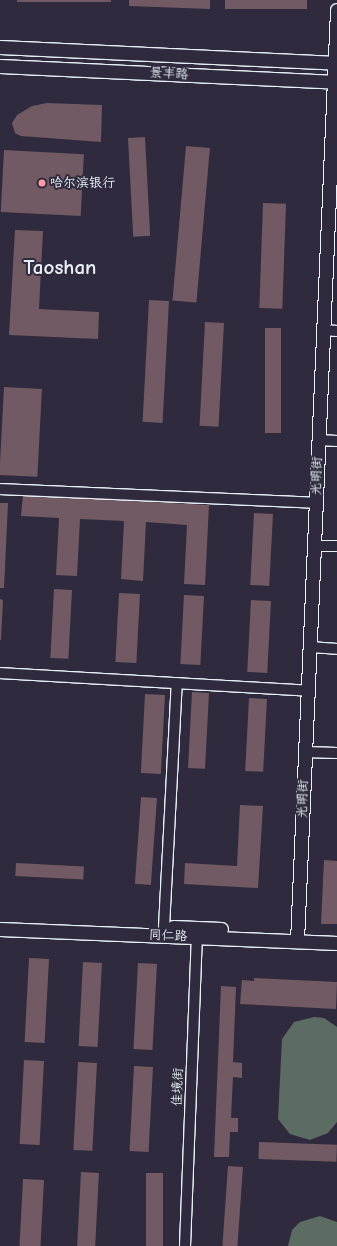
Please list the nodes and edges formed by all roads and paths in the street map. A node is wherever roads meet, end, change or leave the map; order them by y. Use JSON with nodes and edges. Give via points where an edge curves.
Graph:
{"nodes":[{"id":1,"x":337,"y":10,"type":"edge"},
{"id":2,"x":0,"y":46,"type":"edge"},
{"id":3,"x":336,"y":63,"type":"edge"},
{"id":4,"x":0,"y":66,"type":"edge"},
{"id":5,"x":336,"y":82,"type":"edge"},
{"id":6,"x":333,"y":218,"type":"edge"},
{"id":7,"x":323,"y":330,"type":"junction"},
{"id":8,"x":337,"y":331,"type":"edge"},
{"id":9,"x":318,"y":440,"type":"junction"},
{"id":10,"x":337,"y":441,"type":"edge"},
{"id":11,"x":0,"y":490,"type":"edge"},
{"id":12,"x":316,"y":503,"type":"junction"},
{"id":13,"x":314,"y":546,"type":"junction"},
{"id":14,"x":337,"y":546,"type":"edge"},
{"id":15,"x":310,"y":647,"type":"junction"},
{"id":16,"x":337,"y":648,"type":"edge"},
{"id":17,"x":0,"y":672,"type":"edge"},
{"id":18,"x":176,"y":683,"type":"junction"},
{"id":19,"x":308,"y":691,"type":"junction"},
{"id":20,"x":305,"y":752,"type":"junction"},
{"id":21,"x":337,"y":753,"type":"edge"},
{"id":22,"x":0,"y":920,"type":"edge"},
{"id":23,"x":164,"y":927,"type":"junction"},
{"id":24,"x":0,"y":929,"type":"edge"},
{"id":25,"x":197,"y":933,"type":"junction"},
{"id":26,"x":337,"y":934,"type":"edge"},
{"id":27,"x":297,"y":936,"type":"junction"},
{"id":28,"x":337,"y":943,"type":"edge"},
{"id":29,"x":184,"y":1246,"type":"edge"}],
"edges":[{"from":1,"to":3,"type":"main road","name":"光明街"},
{"from":2,"to":3,"type":"main road","name":"景丰路"},
{"from":3,"to":5,"type":"main road","name":"光明街"},
{"from":4,"to":5,"type":"main road","name":"景丰路"},
{"from":5,"to":6,"type":"main road","name":"光明街"},
{"from":6,"to":7,"type":"main road","name":"光明街"},
{"from":7,"to":8,"type":"street"},
{"from":7,"to":9,"type":"main road","name":"光明街"},
{"from":9,"to":10,"type":"street"},
{"from":9,"to":12,"type":"main road","name":"光明街"},
{"from":11,"to":12,"type":"street"},
{"from":12,"to":13,"type":"main road","name":"光明街"},
{"from":13,"to":14,"type":"street"},
{"from":13,"to":15,"type":"main road","name":"光明街"},
{"from":15,"to":16,"type":"street"},
{"from":15,"to":19,"type":"main road","name":"光明街"},
{"from":17,"to":18,"type":"street"},
{"from":18,"to":19,"type":"street"},
{"from":18,"to":23,"type":"street"},
{"from":19,"to":20,"type":"main road","name":"光明街"},
{"from":20,"to":21,"type":"street"},
{"from":20,"to":27,"type":"main road","name":"光明街"},
{"from":22,"to":23,"type":"main road","name":"同仁路"},
{"from":23,"to":25,"type":"main road","name":"同仁路"},
{"from":24,"to":25,"type":"main road","name":"同仁路"},
{"from":25,"to":27,"type":"main road","name":"同仁路"},
{"from":25,"to":29,"type":"street","name":"佳境街"},
{"from":26,"to":27,"type":"main road","name":"同仁路"},
{"from":27,"to":28,"type":"main road","name":"同仁路"}]}
